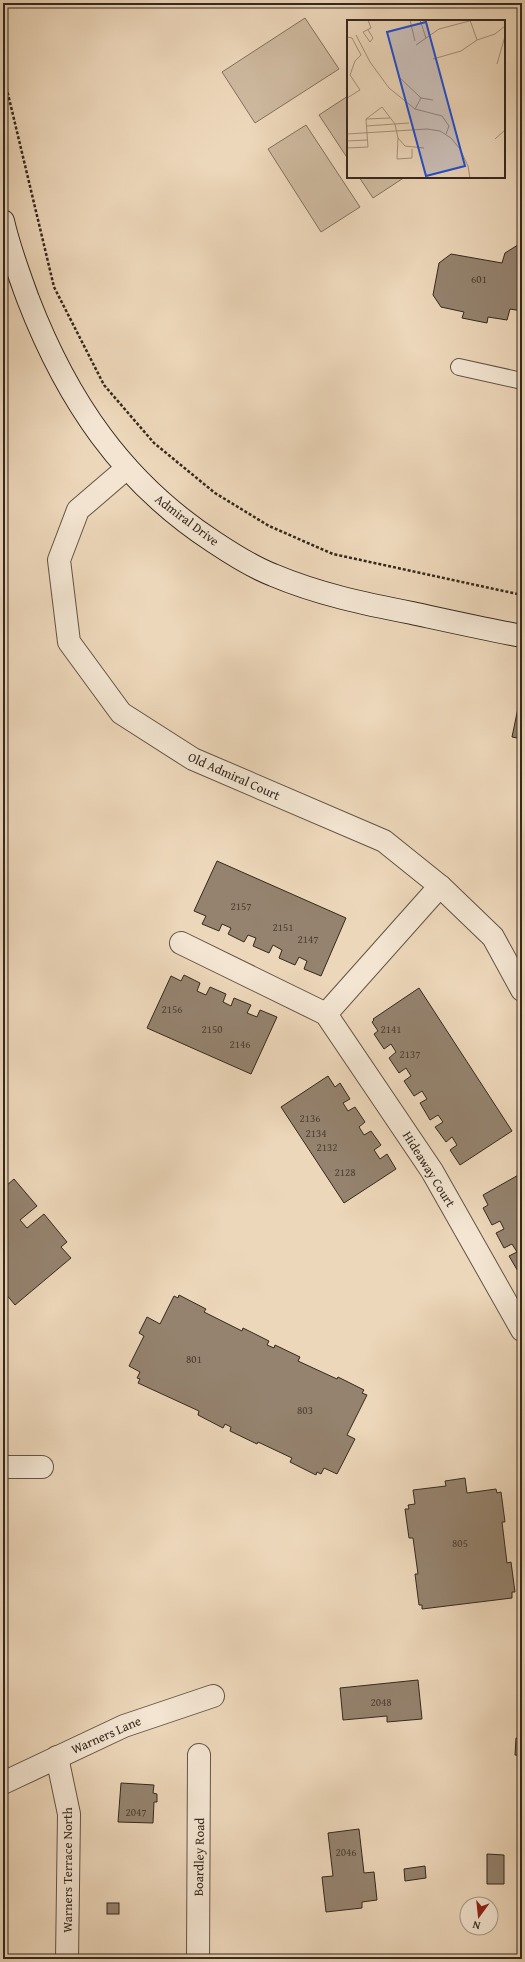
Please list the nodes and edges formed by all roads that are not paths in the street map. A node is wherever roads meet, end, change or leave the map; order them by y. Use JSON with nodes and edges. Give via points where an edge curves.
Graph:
{"nodes":[{"id":1,"x":3,"y":220,"type":"edge"},
{"id":2,"x":459,"y":367,"type":"dead end"},
{"id":3,"x":522,"y":381,"type":"edge"},
{"id":4,"x":127,"y":468,"type":"junction"},
{"id":5,"x":522,"y":636,"type":"edge"},
{"id":6,"x":440,"y":886,"type":"junction"},
{"id":7,"x":181,"y":943,"type":"dead end"},
{"id":8,"x":522,"y":990,"type":"edge"},
{"id":9,"x":326,"y":1014,"type":"junction"},
{"id":10,"x":522,"y":1330,"type":"edge"},
{"id":11,"x":3,"y":1467,"type":"edge"},
{"id":12,"x":42,"y":1467,"type":"dead end"},
{"id":13,"x":213,"y":1696,"type":"dead end"},
{"id":14,"x":199,"y":1755,"type":"dead end"},
{"id":15,"x":57,"y":1757,"type":"junction"},
{"id":16,"x":3,"y":1783,"type":"edge"},
{"id":17,"x":67,"y":1959,"type":"edge"},
{"id":18,"x":198,"y":1959,"type":"edge"}],
"edges":[{"from":1,"to":4,"type":"street","name":"Admiral Drive","via":[[21,280],[55,362],[98,432]]},
{"from":2,"to":3,"type":"lane"},
{"from":4,"to":5,"type":"street","name":"Admiral Drive","via":[[160,502],[197,531],[232,554],[272,574],[308,589],[347,600]]},
{"from":4,"to":6,"type":"street","name":"Old Admiral Court","via":[[78,510],[59,560],[69,642],[121,713],[193,759],[384,841]]},
{"from":6,"to":8,"type":"street","name":"Old Admiral Court","via":[[493,937]]},
{"from":6,"to":9,"type":"street"},
{"from":7,"to":9,"type":"street","name":"Hideaway Court"},
{"from":9,"to":10,"type":"street","name":"Hideaway Court","via":[[432,1171]]},
{"from":11,"to":12,"type":"street"},
{"from":13,"to":15,"type":"street","name":"Warners Lane","via":[[124,1726]]},
{"from":14,"to":18,"type":"street","name":"Boardley Road"},
{"from":15,"to":16,"type":"street","name":"Warners Lane"},
{"from":15,"to":17,"type":"street","name":"Warners Terrace North","via":[[69,1814]]}]}
